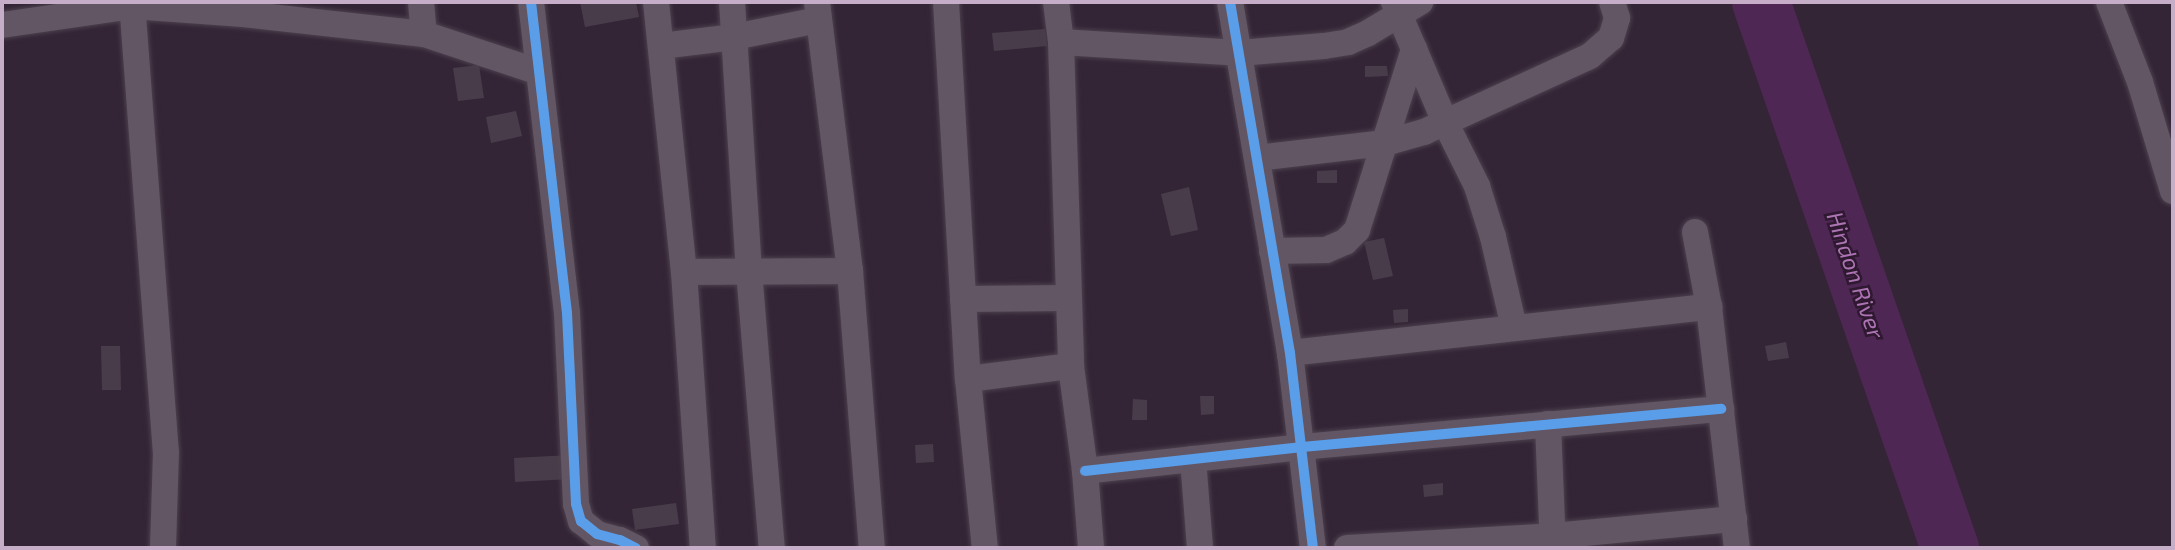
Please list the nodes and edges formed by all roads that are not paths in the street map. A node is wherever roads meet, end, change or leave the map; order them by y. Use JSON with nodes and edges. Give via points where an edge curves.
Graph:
{"nodes":[{"id":1,"x":421,"y":2,"type":"edge"},
{"id":2,"x":531,"y":2,"type":"edge"},
{"id":3,"x":656,"y":2,"type":"edge"},
{"id":4,"x":732,"y":2,"type":"edge"},
{"id":5,"x":946,"y":2,"type":"edge"},
{"id":6,"x":1056,"y":2,"type":"edge"},
{"id":7,"x":1230,"y":2,"type":"edge"},
{"id":8,"x":1612,"y":2,"type":"edge"},
{"id":9,"x":2109,"y":2,"type":"edge"},
{"id":10,"x":132,"y":4,"type":"edge"},
{"id":11,"x":1404,"y":5,"type":"edge"},
{"id":12,"x":242,"y":8,"type":"edge"},
{"id":13,"x":818,"y":11,"type":"edge"},
{"id":14,"x":2,"y":25,"type":"edge"},
{"id":15,"x":424,"y":34,"type":"junction"},
{"id":16,"x":734,"y":37,"type":"junction"},
{"id":17,"x":1061,"y":41,"type":"junction"},
{"id":18,"x":661,"y":46,"type":"junction"},
{"id":19,"x":1414,"y":49,"type":"junction"},
{"id":20,"x":1239,"y":53,"type":"junction"},
{"id":21,"x":539,"y":72,"type":"junction"},
{"id":22,"x":1445,"y":122,"type":"junction"},
{"id":23,"x":1385,"y":143,"type":"junction"},
{"id":24,"x":1257,"y":158,"type":"junction"},
{"id":25,"x":2173,"y":191,"type":"edge"},
{"id":26,"x":1695,"y":232,"type":"dead end"},
{"id":27,"x":1272,"y":251,"type":"junction"},
{"id":28,"x":749,"y":271,"type":"junction"},
{"id":29,"x":850,"y":271,"type":"junction"},
{"id":30,"x":684,"y":272,"type":"junction"},
{"id":31,"x":1069,"y":298,"type":"junction"},
{"id":32,"x":963,"y":299,"type":"junction"},
{"id":33,"x":1709,"y":307,"type":"junction"},
{"id":34,"x":1514,"y":327,"type":"junction"},
{"id":35,"x":1290,"y":353,"type":"junction"},
{"id":36,"x":1071,"y":366,"type":"junction"},
{"id":37,"x":968,"y":379,"type":"junction"},
{"id":38,"x":1721,"y":408,"type":"junction"},
{"id":39,"x":1548,"y":424,"type":"junction"},
{"id":40,"x":1302,"y":447,"type":"junction"},
{"id":41,"x":1193,"y":459,"type":"junction"},
{"id":42,"x":1085,"y":471,"type":"junction"},
{"id":43,"x":1734,"y":519,"type":"junction"},
{"id":44,"x":1553,"y":542,"type":"edge"},
{"id":45,"x":163,"y":548,"type":"edge"},
{"id":46,"x":636,"y":548,"type":"edge"},
{"id":47,"x":703,"y":548,"type":"edge"},
{"id":48,"x":772,"y":548,"type":"edge"},
{"id":49,"x":872,"y":548,"type":"edge"},
{"id":50,"x":985,"y":548,"type":"edge"},
{"id":51,"x":1091,"y":548,"type":"edge"},
{"id":52,"x":1200,"y":548,"type":"edge"},
{"id":53,"x":1313,"y":548,"type":"edge"},
{"id":54,"x":1347,"y":548,"type":"edge"},
{"id":55,"x":1737,"y":548,"type":"edge"}],
"edges":[{"from":1,"to":15,"type":"street"},
{"from":2,"to":21,"type":"street"},
{"from":3,"to":18,"type":"street"},
{"from":4,"to":16,"type":"street"},
{"from":5,"to":32,"type":"street"},
{"from":6,"to":17,"type":"street"},
{"from":7,"to":20,"type":"street"},
{"from":8,"to":22,"type":"street","via":[[1617,18],[1611,38],[1590,56]]},
{"from":9,"to":25,"type":"street","via":[[2140,82]]},
{"from":10,"to":12,"type":"street"},
{"from":10,"to":14,"type":"street"},
{"from":10,"to":45,"type":"street","via":[[166,452]]},
{"from":11,"to":19,"type":"street"},
{"from":11,"to":20,"type":"street","via":[[1368,33],[1348,42]]},
{"from":12,"to":15,"type":"street"},
{"from":13,"to":16,"type":"street"},
{"from":13,"to":29,"type":"street"},
{"from":15,"to":21,"type":"street"},
{"from":16,"to":18,"type":"street"},
{"from":16,"to":28,"type":"street"},
{"from":17,"to":20,"type":"street"},
{"from":17,"to":31,"type":"street"},
{"from":18,"to":30,"type":"street"},
{"from":19,"to":22,"type":"street"},
{"from":19,"to":23,"type":"street"},
{"from":20,"to":24,"type":"street"},
{"from":21,"to":46,"type":"street","via":[[567,313],[576,504],[581,522],[597,534]]},
{"from":22,"to":23,"type":"street"},
{"from":22,"to":34,"type":"street","via":[[1476,186]]},
{"from":23,"to":24,"type":"street"},
{"from":23,"to":27,"type":"street","via":[[1357,230],[1345,242],[1326,250]]},
{"from":24,"to":27,"type":"street"},
{"from":26,"to":33,"type":"street"},
{"from":27,"to":35,"type":"street"},
{"from":28,"to":29,"type":"street"},
{"from":28,"to":30,"type":"street"},
{"from":28,"to":48,"type":"street"},
{"from":29,"to":49,"type":"street"},
{"from":30,"to":47,"type":"street"},
{"from":31,"to":32,"type":"street"},
{"from":31,"to":36,"type":"street"},
{"from":32,"to":37,"type":"street"},
{"from":33,"to":34,"type":"street"},
{"from":33,"to":38,"type":"street"},
{"from":34,"to":35,"type":"street"},
{"from":35,"to":40,"type":"street"},
{"from":36,"to":37,"type":"street"},
{"from":36,"to":42,"type":"street"},
{"from":37,"to":50,"type":"street"},
{"from":38,"to":39,"type":"street"},
{"from":38,"to":43,"type":"street"},
{"from":39,"to":40,"type":"street"},
{"from":39,"to":44,"type":"street"},
{"from":40,"to":41,"type":"street"},
{"from":40,"to":53,"type":"street"},
{"from":41,"to":42,"type":"street"},
{"from":41,"to":52,"type":"street"},
{"from":42,"to":51,"type":"street"},
{"from":43,"to":44,"type":"street"},
{"from":43,"to":55,"type":"street"},
{"from":44,"to":54,"type":"street"}]}
